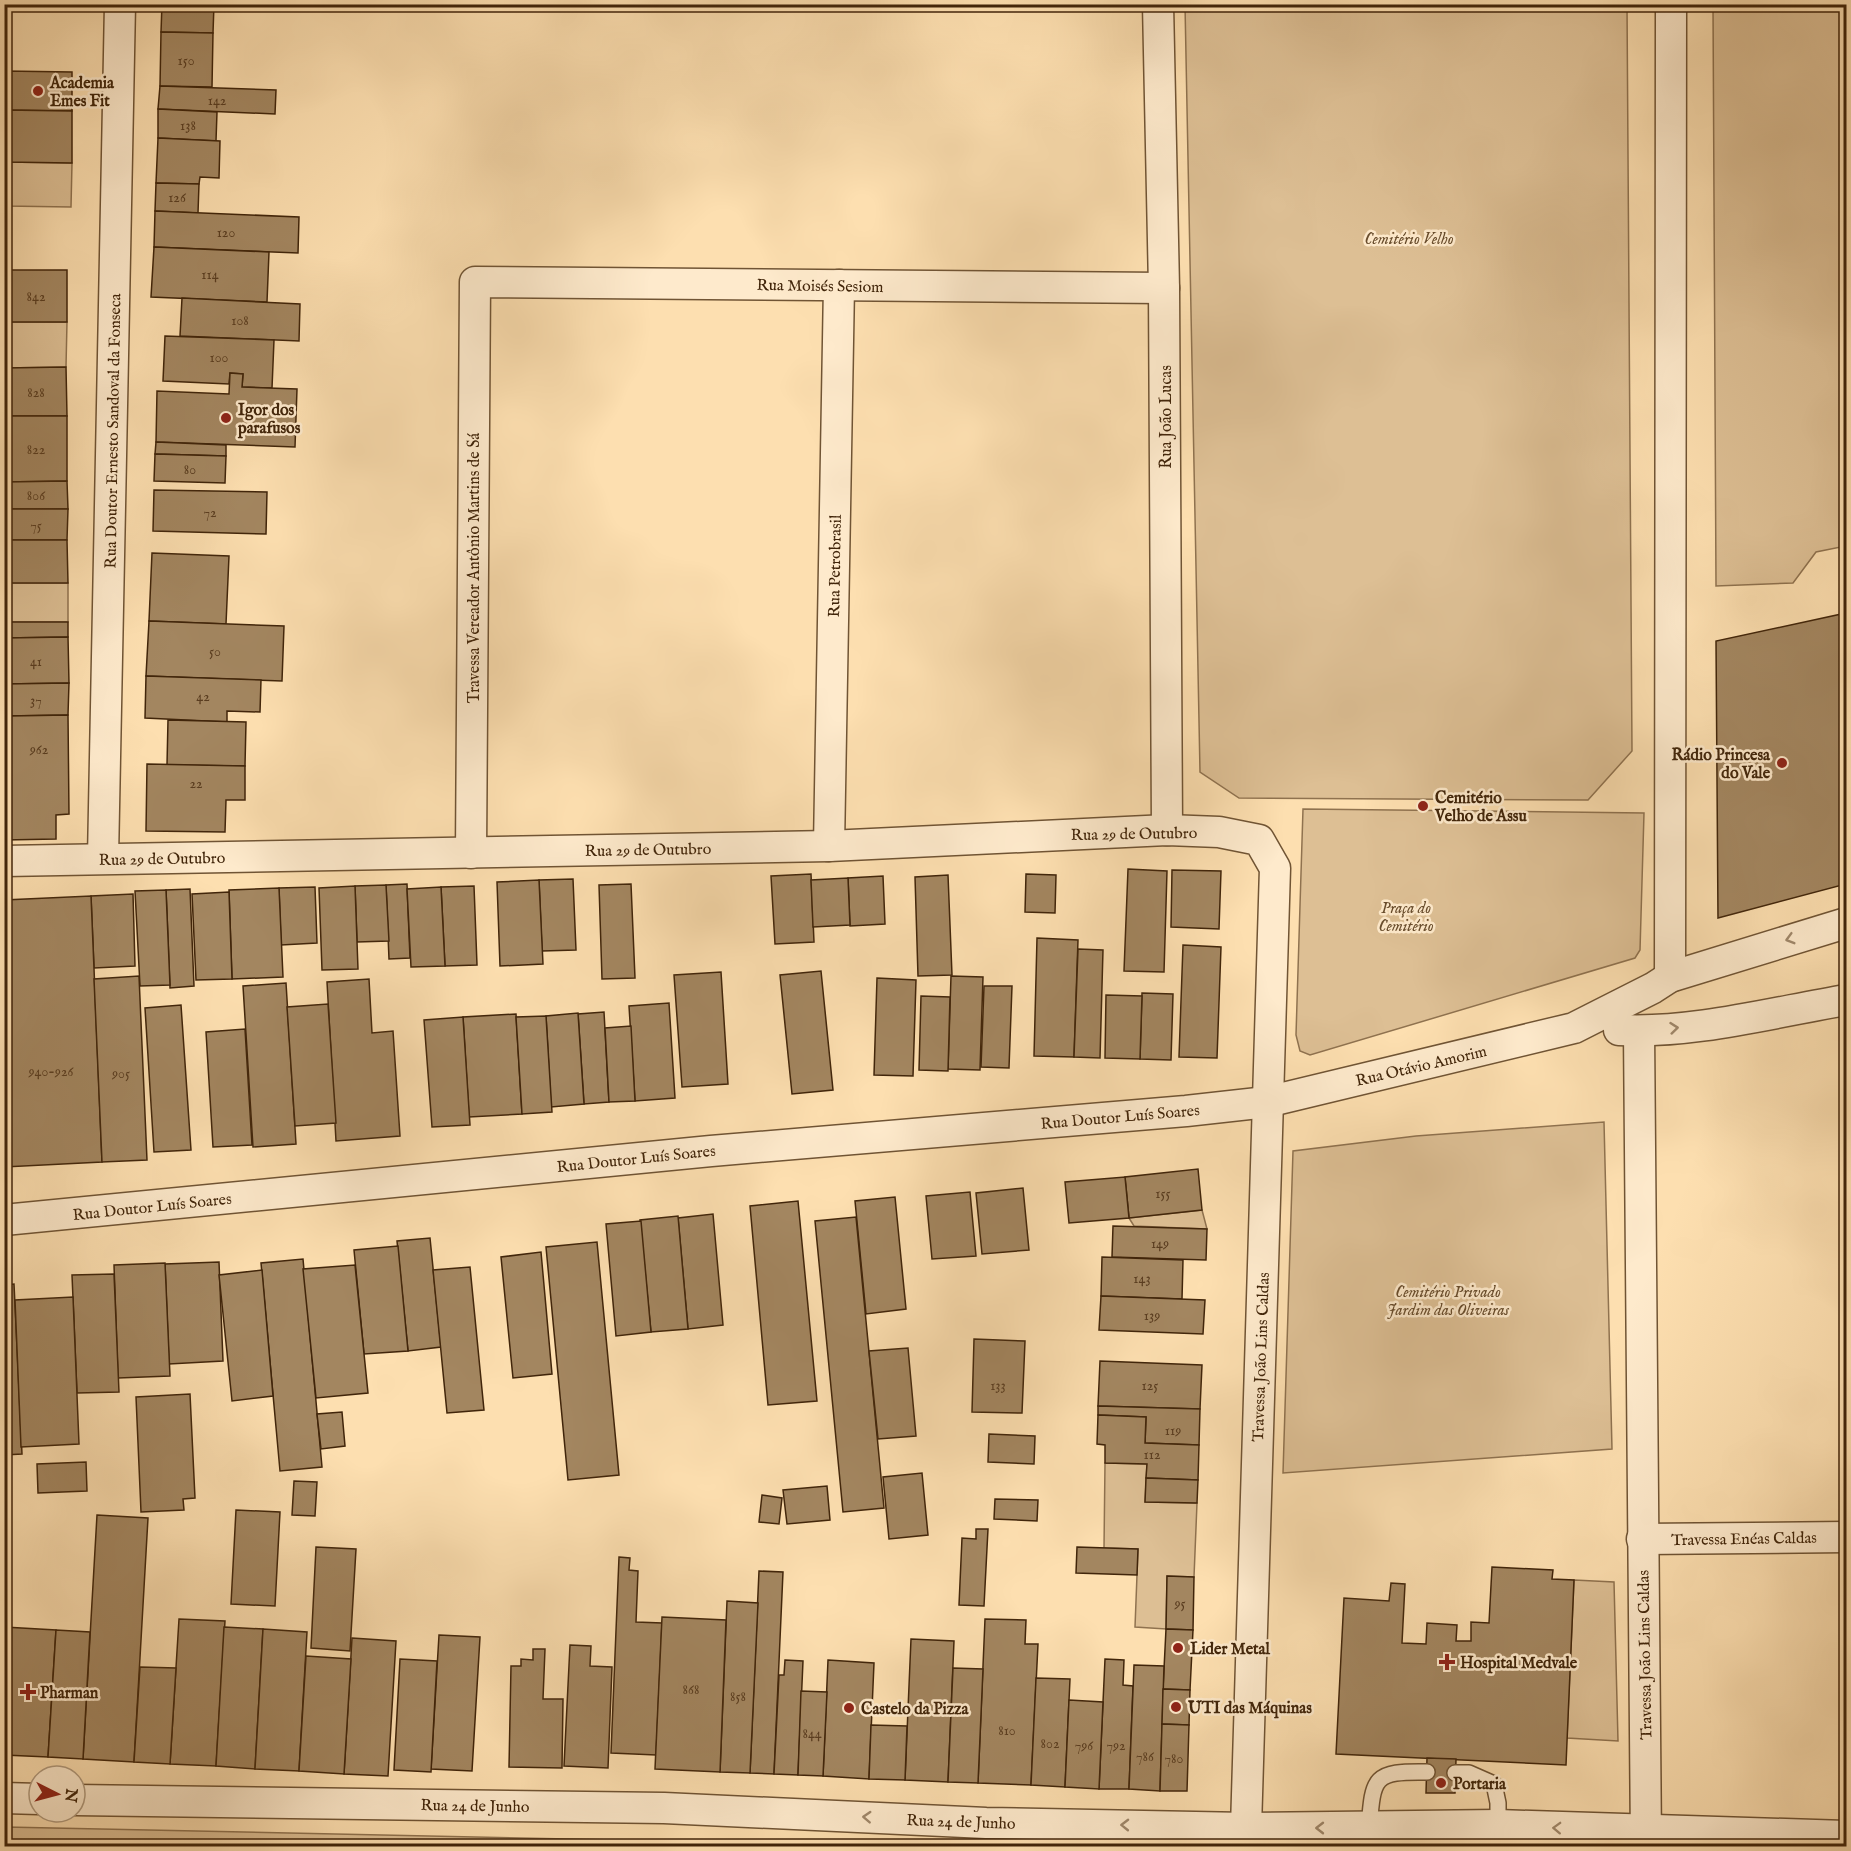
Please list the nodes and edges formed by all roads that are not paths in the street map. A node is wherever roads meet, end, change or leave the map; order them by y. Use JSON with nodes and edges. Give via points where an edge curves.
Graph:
{"nodes":[{"id":1,"x":120,"y":4,"type":"edge"},
{"id":2,"x":1158,"y":4,"type":"edge"},
{"id":3,"x":1671,"y":4,"type":"edge"},
{"id":4,"x":476,"y":282,"type":"joint"},
{"id":5,"x":839,"y":285,"type":"junction"},
{"id":6,"x":1164,"y":288,"type":"junction"},
{"id":7,"x":1167,"y":830,"type":"junction"},
{"id":8,"x":829,"y":846,"type":"junction"},
{"id":9,"x":471,"y":853,"type":"junction"},
{"id":10,"x":103,"y":858,"type":"junction"},
{"id":11,"x":4,"y":861,"type":"edge"},
{"id":12,"x":1275,"y":868,"type":"joint"},
{"id":13,"x":1846,"y":923,"type":"edge"},
{"id":14,"x":1670,"y":977,"type":"junction"},
{"id":15,"x":1846,"y":1000,"type":"edge"},
{"id":16,"x":1574,"y":1028,"type":"junction"},
{"id":17,"x":1639,"y":1031,"type":"junction"},
{"id":18,"x":1267,"y":1102,"type":"junction"},
{"id":19,"x":4,"y":1220,"type":"edge"},
{"id":20,"x":1846,"y":1537,"type":"edge"},
{"id":21,"x":1642,"y":1539,"type":"junction"},
{"id":22,"x":1426,"y":1772,"type":"dead end"},
{"id":23,"x":1455,"y":1773,"type":"dead end"},
{"id":24,"x":4,"y":1798,"type":"edge"},
{"id":25,"x":27,"y":1799,"type":"edge"},
{"id":26,"x":87,"y":1800,"type":"edge"},
{"id":27,"x":995,"y":1822,"type":"junction"},
{"id":28,"x":1498,"y":1825,"type":"junction"},
{"id":29,"x":1369,"y":1828,"type":"junction"},
{"id":30,"x":1846,"y":1836,"type":"edge"},
{"id":31,"x":1244,"y":1837,"type":"edge"},
{"id":32,"x":1646,"y":1839,"type":"edge"},
{"id":33,"x":1025,"y":1846,"type":"edge"}],
"edges":[{"from":1,"to":10,"type":"street","name":"Rua Doutor Ernesto Sandoval da Fonseca"},
{"from":2,"to":6,"type":"street","name":"Rua João Lucas"},
{"from":3,"to":14,"type":"street"},
{"from":4,"to":5,"type":"street","name":"Rua Moisés Sesiom"},
{"from":4,"to":9,"type":"street","name":"Travessa Vereador Antônio Martins de Sá"},
{"from":5,"to":6,"type":"street","name":"Rua Moisés Sesiom"},
{"from":5,"to":8,"type":"street","name":"Rua Petrobrasil"},
{"from":6,"to":7,"type":"street","name":"Rua João Lucas"},
{"from":7,"to":8,"type":"street","name":"Rua 29 de Outubro"},
{"from":7,"to":12,"type":"street","name":"Rua 29 de Outubro","via":[[1219,832],[1259,840]]},
{"from":8,"to":9,"type":"street","name":"Rua 29 de Outubro"},
{"from":9,"to":10,"type":"street","name":"Rua 29 de Outubro"},
{"from":10,"to":11,"type":"street","name":"Rua 29 de Outubro"},
{"from":12,"to":18,"type":"street","name":"Travessa João Lins Caldas"},
{"from":13,"to":14,"type":"street","name":"Rua Otávio Amorim","one_way":true},
{"from":14,"to":16,"type":"street","name":"Rua Otávio Amorim"},
{"from":17,"to":15,"type":"street","name":"Rua Otávio Amorim","one_way":true,"via":[[1716,1023]]},
{"from":16,"to":17,"type":"street","name":"Rua Otávio Amorim"},
{"from":16,"to":18,"type":"street","name":"Rua Otávio Amorim"},
{"from":17,"to":21,"type":"street","name":"Travessa João Lins Caldas"},
{"from":18,"to":19,"type":"street","name":"Rua Doutor Luís Soares","via":[[699,1152]]},
{"from":18,"to":31,"type":"street","name":"Travessa João Lins Caldas"},
{"from":20,"to":21,"type":"street","name":"Travessa Enéas Caldas"},
{"from":21,"to":32,"type":"street","name":"Travessa João Lins Caldas"},
{"from":22,"to":29,"type":"lane","via":[[1396,1772],[1380,1778],[1372,1792]]},
{"from":23,"to":28,"type":"lane","via":[[1469,1773],[1494,1784]]},
{"from":24,"to":25,"type":"street"},
{"from":27,"to":26,"type":"street","name":"Rua 24 de Junho","one_way":true,"via":[[664,1808]]},
{"from":31,"to":27,"type":"street","name":"Rua 24 de Junho","one_way":true},
{"from":27,"to":33,"type":"street","via":[[1017,1835]]},
{"from":28,"to":29,"type":"street","name":"Rua 24 de Junho"},
{"from":32,"to":28,"type":"street","name":"Rua 24 de Junho","one_way":true},
{"from":29,"to":31,"type":"street","name":"Rua 24 de Junho","one_way":true},
{"from":30,"to":32,"type":"street","name":"Rua 24 de Junho"}]}
